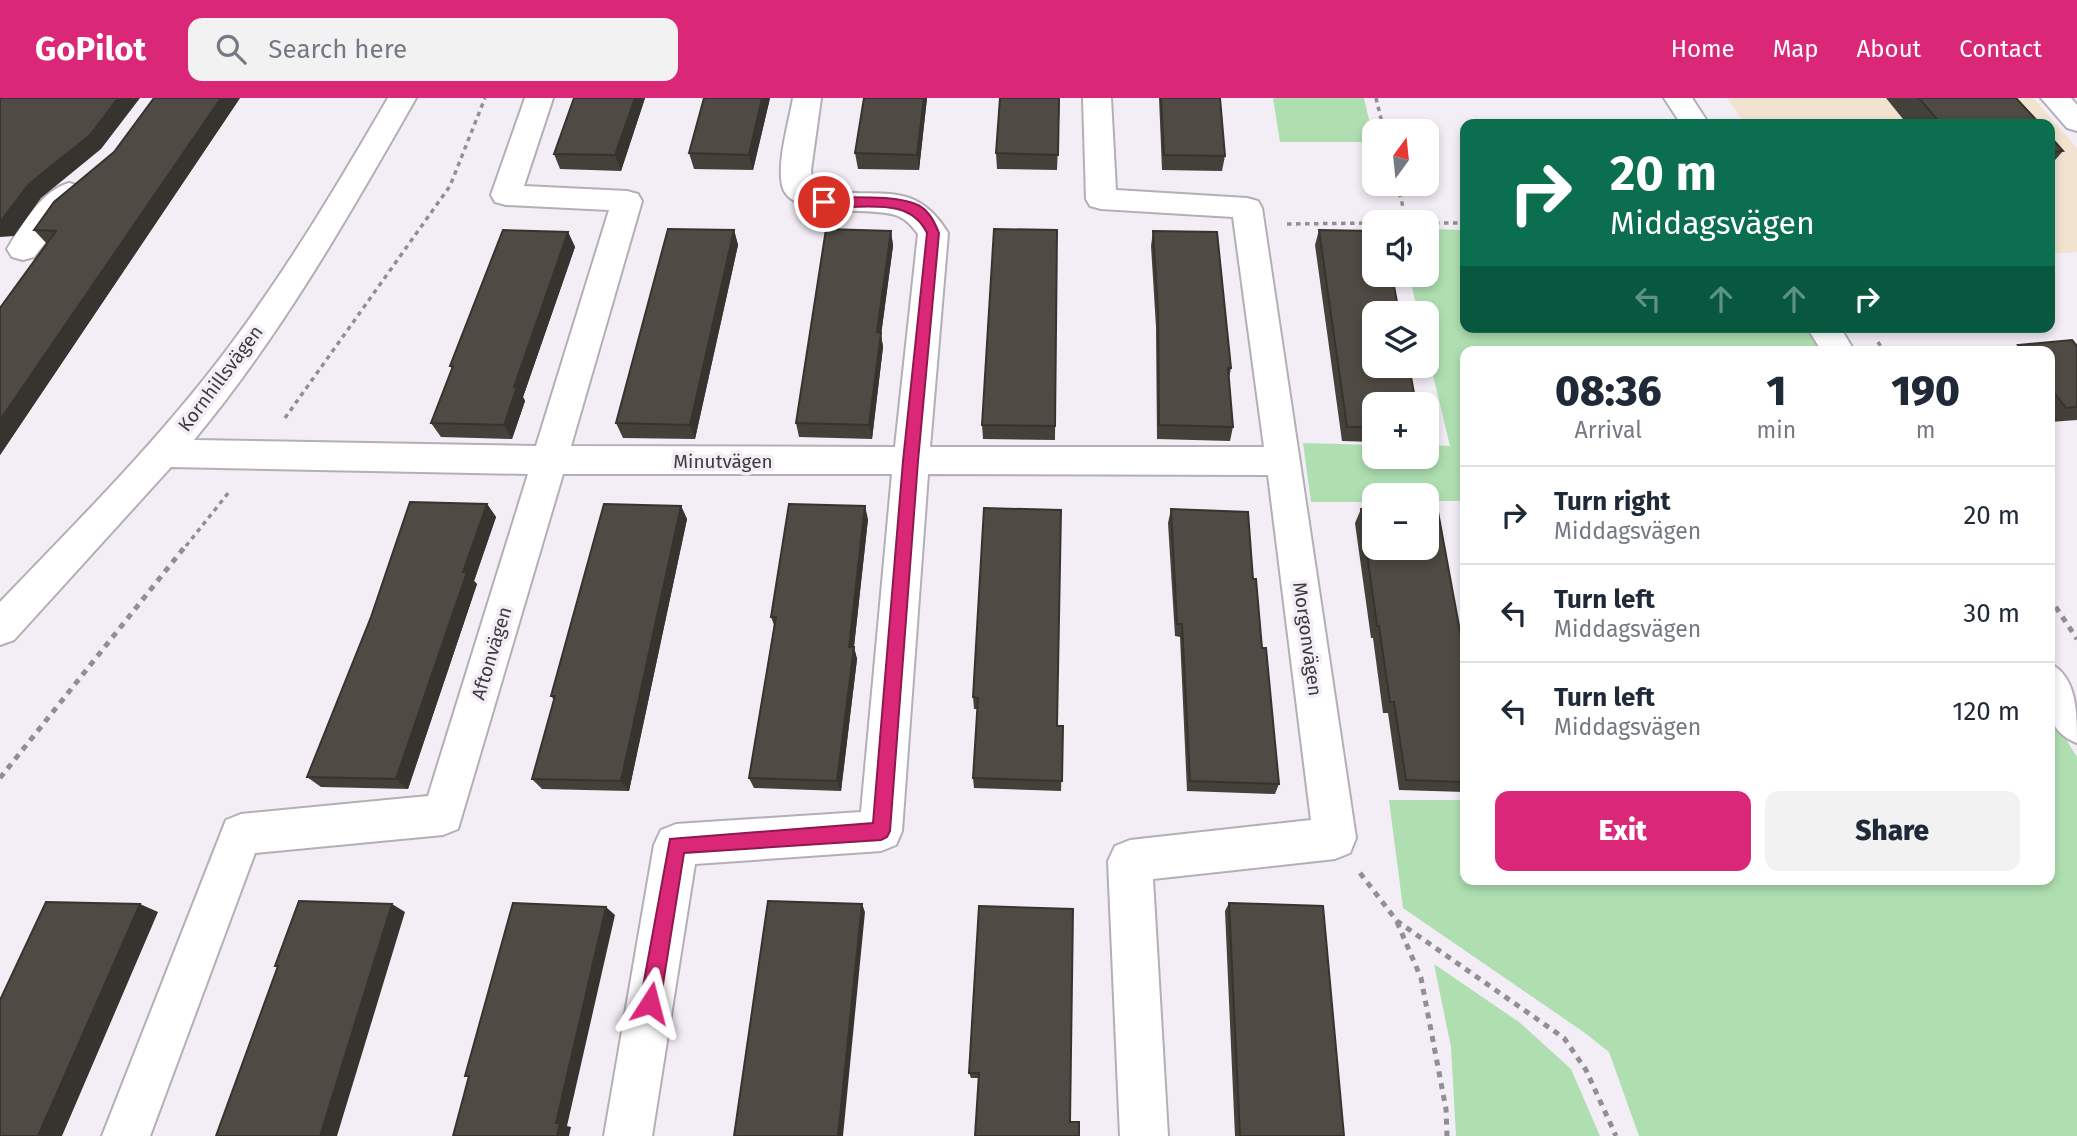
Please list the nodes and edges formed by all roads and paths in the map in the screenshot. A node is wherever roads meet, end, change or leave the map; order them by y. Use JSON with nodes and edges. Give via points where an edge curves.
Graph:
{"nodes":[{"id":1,"x":402,"y":98,"type":"edge"},
{"id":2,"x":539,"y":98,"type":"edge"},
{"id":3,"x":807,"y":98,"type":"edge"},
{"id":4,"x":1097,"y":98,"type":"edge"},
{"id":5,"x":1376,"y":98,"type":"edge"},
{"id":6,"x":1678,"y":98,"type":"edge"},
{"id":7,"x":2055,"y":98,"type":"edge"},
{"id":8,"x":1381,"y":119,"type":"edge"},
{"id":9,"x":1692,"y":119,"type":"edge"},
{"id":10,"x":2077,"y":122,"type":"edge"},
{"id":11,"x":88,"y":180,"type":"edge"},
{"id":12,"x":1362,"y":223,"type":"edge"},
{"id":13,"x":1439,"y":223,"type":"edge"},
{"id":14,"x":1460,"y":223,"type":"edge"},
{"id":15,"x":1249,"y":225,"type":"junction"},
{"id":16,"x":16,"y":258,"type":"edge"},
{"id":17,"x":162,"y":453,"type":"junction"},
{"id":18,"x":549,"y":460,"type":"junction"},
{"id":19,"x":911,"y":461,"type":"junction"},
{"id":20,"x":1284,"y":461,"type":"junction"},
{"id":21,"x":2055,"y":606,"type":"edge"},
{"id":22,"x":0,"y":628,"type":"edge"},
{"id":23,"x":2077,"y":639,"type":"edge"},
{"id":24,"x":2055,"y":690,"type":"edge"},
{"id":25,"x":2077,"y":725,"type":"edge"},
{"id":26,"x":1335,"y":838,"type":"junction"},
{"id":27,"x":1397,"y":921,"type":"junction"},
{"id":28,"x":126,"y":1136,"type":"edge"},
{"id":29,"x":628,"y":1136,"type":"edge"},
{"id":30,"x":1144,"y":1136,"type":"edge"},
{"id":31,"x":1447,"y":1136,"type":"edge"},
{"id":32,"x":1616,"y":1136,"type":"edge"}],
"edges":[{"from":1,"to":17,"type":"street","name":"Kornhillsvägen","via":[[345,197],[247,346]]},
{"from":2,"to":18,"type":"street","name":"Aftonvägen","via":[[506,194],[626,201]]},
{"from":3,"to":19,"type":"street","via":[[797,187],[824,202],[915,208],[933,233]]},
{"from":4,"to":15,"type":"street","via":[[1101,199],[1247,208]]},
{"from":5,"to":8,"type":"path"},
{"from":6,"to":9,"type":"street"},
{"from":7,"to":10,"type":"street"},
{"from":11,"to":16,"type":"street","via":[[54,207]]},
{"from":12,"to":15,"type":"path"},
{"from":13,"to":14,"type":"path"},
{"from":15,"to":20,"type":"street","name":"Morgonvägen"},
{"from":17,"to":18,"type":"street","name":"Minutvägen"},
{"from":17,"to":22,"type":"street","name":"Kornhillsvägen"},
{"from":18,"to":19,"type":"street","name":"Minutvägen"},
{"from":18,"to":28,"type":"street","name":"Aftonvägen","via":[[443,815],[241,834]]},
{"from":19,"to":20,"type":"street","name":"Minutvägen"},
{"from":19,"to":29,"type":"street","via":[[881,831],[676,845]]},
{"from":20,"to":26,"type":"street","name":"Morgonvägen"},
{"from":21,"to":23,"type":"path"},
{"from":24,"to":25,"type":"street"},
{"from":26,"to":27,"type":"path"},
{"from":26,"to":30,"type":"street","via":[[1130,861]]},
{"from":27,"to":31,"type":"path","via":[[1421,978]]},
{"from":27,"to":32,"type":"path","via":[[1564,1038],[1586,1070]]}]}
